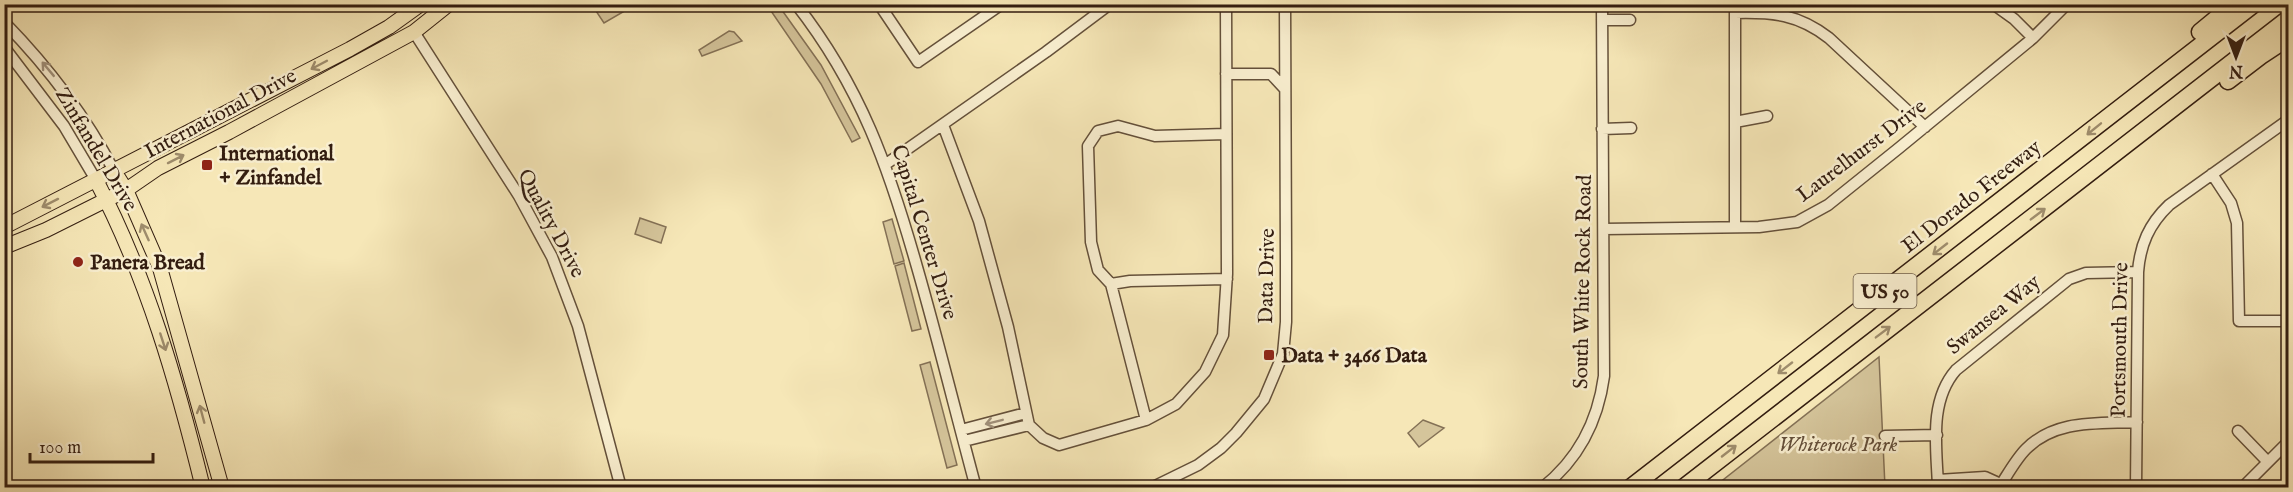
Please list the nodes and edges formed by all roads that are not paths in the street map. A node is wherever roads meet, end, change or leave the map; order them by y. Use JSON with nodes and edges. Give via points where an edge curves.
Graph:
{"nodes":[{"id":1,"x":421,"y":4,"type":"edge"},
{"id":2,"x":436,"y":4,"type":"edge"},
{"id":3,"x":449,"y":4,"type":"edge"},
{"id":4,"x":796,"y":4,"type":"edge"},
{"id":5,"x":879,"y":4,"type":"edge"},
{"id":6,"x":1002,"y":4,"type":"edge"},
{"id":7,"x":1110,"y":4,"type":"edge"},
{"id":8,"x":1226,"y":4,"type":"edge"},
{"id":9,"x":1285,"y":4,"type":"edge"},
{"id":10,"x":1602,"y":4,"type":"edge"},
{"id":11,"x":1994,"y":4,"type":"edge"},
{"id":12,"x":2067,"y":4,"type":"edge"},
{"id":13,"x":2234,"y":4,"type":"edge"},
{"id":14,"x":2254,"y":4,"type":"edge"},
{"id":15,"x":2289,"y":19,"type":"edge"},
{"id":16,"x":1602,"y":20,"type":"junction"},
{"id":17,"x":1630,"y":20,"type":"dead end"},
{"id":18,"x":399,"y":21,"type":"junction"},
{"id":19,"x":4,"y":22,"type":"edge"},
{"id":20,"x":414,"y":32,"type":"junction"},
{"id":21,"x":2289,"y":38,"type":"edge"},
{"id":22,"x":2033,"y":39,"type":"junction"},
{"id":23,"x":7,"y":53,"type":"edge"},
{"id":24,"x":1226,"y":74,"type":"junction"},
{"id":25,"x":326,"y":80,"type":"junction"},
{"id":26,"x":1285,"y":89,"type":"junction"},
{"id":27,"x":2139,"y":92,"type":"junction"},
{"id":28,"x":1767,"y":116,"type":"dead end"},
{"id":29,"x":2289,"y":120,"type":"edge"},
{"id":30,"x":1735,"y":122,"type":"junction"},
{"id":31,"x":943,"y":125,"type":"junction"},
{"id":32,"x":1631,"y":128,"type":"dead end"},
{"id":33,"x":1925,"y":128,"type":"junction"},
{"id":34,"x":1602,"y":129,"type":"junction"},
{"id":35,"x":1226,"y":135,"type":"junction"},
{"id":36,"x":2137,"y":138,"type":"junction"},
{"id":37,"x":886,"y":164,"type":"junction"},
{"id":38,"x":114,"y":171,"type":"junction"},
{"id":39,"x":2212,"y":174,"type":"junction"},
{"id":40,"x":96,"y":180,"type":"junction"},
{"id":41,"x":126,"y":190,"type":"junction"},
{"id":42,"x":106,"y":199,"type":"junction"},
{"id":43,"x":1735,"y":226,"type":"junction"},
{"id":44,"x":4,"y":227,"type":"edge"},
{"id":45,"x":1604,"y":229,"type":"junction"},
{"id":46,"x":4,"y":247,"type":"edge"},
{"id":47,"x":2138,"y":272,"type":"junction"},
{"id":48,"x":1227,"y":279,"type":"junction"},
{"id":49,"x":1111,"y":284,"type":"junction"},
{"id":50,"x":2289,"y":321,"type":"edge"},
{"id":51,"x":1026,"y":413,"type":"junction"},
{"id":52,"x":1146,"y":420,"type":"junction"},
{"id":53,"x":2137,"y":422,"type":"junction"},
{"id":54,"x":1029,"y":425,"type":"junction"},
{"id":55,"x":2238,"y":431,"type":"dead end"},
{"id":56,"x":1937,"y":435,"type":"junction"},
{"id":57,"x":962,"y":436,"type":"junction"},
{"id":58,"x":1885,"y":436,"type":"dead end"},
{"id":59,"x":2289,"y":442,"type":"edge"},
{"id":60,"x":2267,"y":461,"type":"junction"},
{"id":61,"x":1938,"y":484,"type":"edge"},
{"id":62,"x":2005,"y":485,"type":"edge"},
{"id":63,"x":203,"y":488,"type":"edge"},
{"id":64,"x":222,"y":488,"type":"edge"},
{"id":65,"x":621,"y":488,"type":"edge"},
{"id":66,"x":976,"y":488,"type":"edge"},
{"id":67,"x":1151,"y":488,"type":"edge"},
{"id":68,"x":1542,"y":488,"type":"edge"},
{"id":69,"x":1630,"y":488,"type":"edge"},
{"id":70,"x":1683,"y":488,"type":"edge"},
{"id":71,"x":2136,"y":488,"type":"edge"},
{"id":72,"x":2242,"y":488,"type":"edge"}],
"edges":[{"from":1,"to":18,"type":"main road","name":"International Drive"},
{"from":2,"to":20,"type":"main road","via":[[412,23]]},
{"from":3,"to":20,"type":"main road","name":"International Drive"},
{"from":4,"to":37,"type":"street","name":"Capital Center Drive","via":[[839,66]]},
{"from":5,"to":6,"type":"street","via":[[918,62]]},
{"from":7,"to":31,"type":"street"},
{"from":8,"to":24,"type":"street"},
{"from":9,"to":26,"type":"street","name":"Data Drive"},
{"from":10,"to":16,"type":"street","name":"South White Rock Road"},
{"from":11,"to":22,"type":"street"},
{"from":12,"to":22,"type":"street","name":"Laurelhurst Drive"},
{"from":13,"to":27,"type":"highway","via":[[2196,35]]},
{"from":14,"to":27,"type":"highway","name":"El Dorado Freeway","number":"US 50"},
{"from":15,"to":36,"type":"highway","number":"US 50"},
{"from":16,"to":17,"type":"street"},
{"from":16,"to":34,"type":"street","name":"South White Rock Road"},
{"from":18,"to":25,"type":"main road","via":[[402,26],[398,31]]},
{"from":18,"to":38,"type":"main road","name":"International Drive","one_way":true},
{"from":38,"to":19,"type":"street","name":"Zinfandel Drive","one_way":true,"via":[[94,132],[50,71]]},
{"from":20,"to":25,"type":"main road","name":"International Drive"},
{"from":20,"to":65,"type":"street","name":"Quality Drive","via":[[519,196],[552,257],[578,326]]},
{"from":21,"to":36,"type":"highway","via":[[2167,127]]},
{"from":22,"to":33,"type":"street","name":"Laurelhurst Drive"},
{"from":23,"to":40,"type":"street","name":"Zinfandel Drive","via":[[64,126]]},
{"from":24,"to":26,"type":"street","via":[[1272,74]]},
{"from":24,"to":35,"type":"street"},
{"from":41,"to":25,"type":"main road","name":"International Drive","one_way":true,"via":[[158,168]]},
{"from":26,"to":67,"type":"street","name":"Data Drive","via":[[1283,354],[1264,399],[1221,448],[1184,474]]},
{"from":27,"to":69,"type":"highway","name":"El Dorado Freeway","number":"US 50","one_way":true},
{"from":28,"to":30,"type":"street"},
{"from":29,"to":39,"type":"street","name":"Portsmouth Drive"},
{"from":30,"to":33,"type":"street","via":[[1735,13],[1766,12],[1795,18],[1821,32]]},
{"from":30,"to":43,"type":"street"},
{"from":31,"to":37,"type":"street"},
{"from":31,"to":51,"type":"street","via":[[979,221]]},
{"from":32,"to":34,"type":"street"},
{"from":33,"to":43,"type":"street","name":"Laurelhurst Drive","via":[[1819,211],[1797,222]]},
{"from":34,"to":45,"type":"street","name":"South White Rock Road"},
{"from":35,"to":48,"type":"street"},
{"from":35,"to":49,"type":"street","via":[[1155,136],[1118,126],[1098,131],[1088,146],[1091,242],[1098,270]]},
{"from":70,"to":36,"type":"highway","number":"US 50","one_way":true},
{"from":37,"to":57,"type":"street","name":"Capital Center Drive"},
{"from":38,"to":40,"type":"main road","name":"International Drive"},
{"from":38,"to":41,"type":"main road","name":"Zinfandel Drive"},
{"from":39,"to":47,"type":"street","name":"Portsmouth Drive","via":[[2155,220],[2142,244]]},
{"from":39,"to":50,"type":"street","via":[[2231,203],[2237,223],[2239,321]]},
{"from":40,"to":42,"type":"main road","name":"Zinfandel Drive"},
{"from":40,"to":44,"type":"main road","name":"International Drive","one_way":true},
{"from":41,"to":42,"type":"main road","name":"International Drive"},
{"from":64,"to":41,"type":"main road","name":"Zinfandel Drive","one_way":true,"via":[[160,268]]},
{"from":42,"to":46,"type":"main road","name":"International Drive"},
{"from":42,"to":63,"type":"main road","name":"Zinfandel Drive","one_way":true,"via":[[147,293]]},
{"from":43,"to":45,"type":"street","name":"Laurelhurst Drive"},
{"from":45,"to":68,"type":"street","name":"South White Rock Road","via":[[1605,357],[1601,399],[1577,453]]},
{"from":47,"to":53,"type":"street","name":"Portsmouth Drive"},
{"from":47,"to":56,"type":"street","name":"Swansea Way","via":[[2095,272],[2069,279],[1964,362],[1942,391]]},
{"from":48,"to":49,"type":"street"},
{"from":48,"to":52,"type":"street","via":[[1223,335],[1205,372],[1176,404]]},
{"from":49,"to":52,"type":"street"},
{"from":51,"to":54,"type":"street"},
{"from":51,"to":57,"type":"street","one_way":true},
{"from":52,"to":54,"type":"street","via":[[1059,446]]},
{"from":53,"to":62,"type":"street","via":[[2073,424],[2052,431],[2024,451]]},
{"from":53,"to":71,"type":"street","name":"Portsmouth Drive"},
{"from":54,"to":57,"type":"street"},
{"from":55,"to":60,"type":"street"},
{"from":56,"to":58,"type":"street"},
{"from":56,"to":61,"type":"street","name":"Swansea Way"},
{"from":57,"to":66,"type":"street","name":"Capital Center Drive"},
{"from":59,"to":60,"type":"street"},
{"from":60,"to":72,"type":"street"},
{"from":61,"to":62,"type":"street","via":[[1976,477]]}]}
